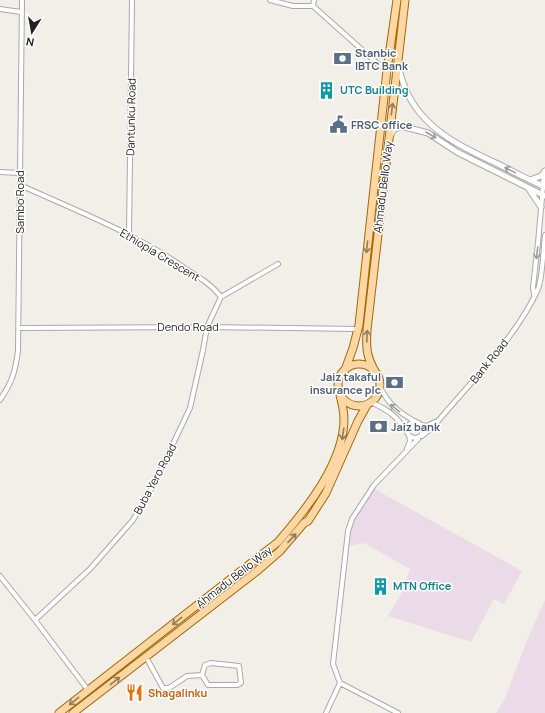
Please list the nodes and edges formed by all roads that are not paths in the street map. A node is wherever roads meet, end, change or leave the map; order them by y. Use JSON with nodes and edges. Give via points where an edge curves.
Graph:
{"nodes":[{"id":1,"x":22,"y":0,"type":"edge"},
{"id":2,"x":132,"y":0,"type":"edge"},
{"id":3,"x":270,"y":0,"type":"edge"},
{"id":4,"x":314,"y":0,"type":"edge"},
{"id":5,"x":397,"y":0,"type":"edge"},
{"id":6,"x":405,"y":0,"type":"edge"},
{"id":7,"x":313,"y":6,"type":"junction"},
{"id":8,"x":0,"y":9,"type":"edge"},
{"id":9,"x":22,"y":12,"type":"junction"},
{"id":10,"x":398,"y":58,"type":"junction"},
{"id":11,"x":388,"y":70,"type":"junction"},
{"id":12,"x":388,"y":142,"type":"junction"},
{"id":13,"x":0,"y":172,"type":"edge"},
{"id":14,"x":545,"y":172,"type":"edge"},
{"id":15,"x":20,"y":173,"type":"junction"},
{"id":16,"x":530,"y":180,"type":"junction"},
{"id":17,"x":20,"y":185,"type":"junction"},
{"id":18,"x":544,"y":187,"type":"edge"},
{"id":19,"x":529,"y":188,"type":"junction"},
{"id":20,"x":544,"y":196,"type":"edge"},
{"id":21,"x":541,"y":207,"type":"junction"},
{"id":22,"x":129,"y":234,"type":"junction"},
{"id":23,"x":545,"y":235,"type":"edge"},
{"id":24,"x":278,"y":264,"type":"dead end"},
{"id":25,"x":534,"y":296,"type":"junction"},
{"id":26,"x":221,"y":297,"type":"junction"},
{"id":27,"x":206,"y":327,"type":"junction"},
{"id":28,"x":19,"y":328,"type":"junction"},
{"id":29,"x":358,"y":329,"type":"junction"},
{"id":30,"x":344,"y":370,"type":"junction"},
{"id":31,"x":376,"y":373,"type":"junction"},
{"id":32,"x":380,"y":386,"type":"junction"},
{"id":33,"x":340,"y":395,"type":"junction"},
{"id":34,"x":0,"y":400,"type":"edge"},
{"id":35,"x":369,"y":403,"type":"junction"},
{"id":36,"x":438,"y":421,"type":"junction"},
{"id":37,"x":419,"y":423,"type":"junction"},
{"id":38,"x":408,"y":434,"type":"junction"},
{"id":39,"x":420,"y":437,"type":"junction"},
{"id":40,"x":406,"y":451,"type":"junction"},
{"id":41,"x":0,"y":576,"type":"edge"},
{"id":42,"x":35,"y":620,"type":"junction"},
{"id":43,"x":146,"y":657,"type":"junction"},
{"id":44,"x":202,"y":675,"type":"junction"},
{"id":45,"x":340,"y":683,"type":"junction"},
{"id":46,"x":88,"y":690,"type":"junction"},
{"id":47,"x":59,"y":713,"type":"edge"},
{"id":48,"x":73,"y":713,"type":"edge"},
{"id":49,"x":326,"y":713,"type":"edge"},
{"id":50,"x":398,"y":713,"type":"edge"}],
"edges":[{"from":1,"to":9,"type":"street","name":"Sambo Road"},
{"from":2,"to":22,"type":"street","name":"Dantunku Road"},
{"from":3,"to":7,"type":"street","via":[[293,6]]},
{"from":4,"to":7,"type":"street"},
{"from":5,"to":11,"type":"main road","name":"Ahmadu Bello Way"},
{"from":6,"to":10,"type":"main road","name":"Ahmadu Bello Way"},
{"from":7,"to":11,"type":"street"},
{"from":8,"to":9,"type":"street"},
{"from":9,"to":15,"type":"street","name":"Sambo Road"},
{"from":12,"to":10,"type":"main road","name":"Ahmadu Bello Way","one_way":true},
{"from":16,"to":10,"type":"street","one_way":true,"via":[[462,147],[427,121],[408,96],[400,74]]},
{"from":11,"to":29,"type":"main road","name":"Ahmadu Bello Way","one_way":true},
{"from":12,"to":19,"type":"street","one_way":true,"via":[[393,130],[401,126],[422,130],[457,152]]},
{"from":31,"to":12,"type":"main road","name":"Ahmadu Bello Way","one_way":true,"via":[[369,362],[367,330]]},
{"from":13,"to":15,"type":"street"},
{"from":14,"to":16,"type":"street"},
{"from":14,"to":18,"type":"street"},
{"from":15,"to":17,"type":"street","name":"Sambo Road"},
{"from":16,"to":18,"type":"street"},
{"from":17,"to":22,"type":"street","name":"Ethiopia Crescent"},
{"from":17,"to":28,"type":"street","name":"Sambo Road"},
{"from":18,"to":20,"type":"street"},
{"from":19,"to":20,"type":"street"},
{"from":19,"to":21,"type":"street"},
{"from":20,"to":21,"type":"street"},
{"from":21,"to":25,"type":"street","one_way":true},
{"from":22,"to":26,"type":"street","name":"Ethiopia Crescent","via":[[215,288]]},
{"from":23,"to":25,"type":"street","name":"Bank Road","via":[[541,274]]},
{"from":24,"to":26,"type":"street"},
{"from":25,"to":36,"type":"street","name":"Bank Road","via":[[515,328]]},
{"from":26,"to":27,"type":"street"},
{"from":27,"to":28,"type":"street","name":"Dendo Road"},
{"from":27,"to":29,"type":"street","name":"Dendo Road"},
{"from":27,"to":42,"type":"street","name":"Buba Yero Road","via":[[190,408],[153,486],[133,520],[95,564]]},
{"from":28,"to":34,"type":"street","name":"Sambo Road","via":[[16,366],[11,384]]},
{"from":29,"to":30,"type":"main road","name":"Ahmadu Bello Way"},
{"from":30,"to":31,"type":"main road","via":[[361,364]]},
{"from":30,"to":33,"type":"main road","via":[[338,384]]},
{"from":31,"to":32,"type":"main road"},
{"from":32,"to":35,"type":"main road","via":[[377,396]]},
{"from":37,"to":32,"type":"street","one_way":true,"via":[[407,417],[388,401]]},
{"from":33,"to":35,"type":"main road","via":[[352,405]]},
{"from":33,"to":46,"type":"main road","name":"Ahmadu Bello Way","one_way":true,"via":[[344,419],[341,443],[315,495],[281,539]]},
{"from":35,"to":38,"type":"street","via":[[391,413]]},
{"from":43,"to":35,"type":"main road","name":"Ahmadu Bello Way","one_way":true,"via":[[258,571],[308,521],[326,493],[358,421]]},
{"from":36,"to":37,"type":"street","via":[[427,426]]},
{"from":36,"to":39,"type":"street","name":"Bank Road"},
{"from":37,"to":38,"type":"street","via":[[410,424],[407,428]]},
{"from":37,"to":39,"type":"street","via":[[423,429]]},
{"from":38,"to":39,"type":"street"},
{"from":38,"to":40,"type":"street","via":[[410,441]]},
{"from":39,"to":40,"type":"street","name":"Bank Road"},
{"from":40,"to":45,"type":"street","name":"Bank Road","via":[[370,491],[352,519],[348,531],[334,664]]},
{"from":41,"to":42,"type":"street"},
{"from":42,"to":46,"type":"street"},
{"from":43,"to":44,"type":"street","via":[[163,688],[169,688],[187,676]]},
{"from":48,"to":43,"type":"main road","name":"Ahmadu Bello Way","one_way":true},
{"from":44,"to":44,"type":"street","via":[[207,683],[213,686],[241,683],[240,668],[237,665],[208,664],[203,667]]},
{"from":45,"to":49,"type":"street"},
{"from":45,"to":50,"type":"street"},
{"from":46,"to":47,"type":"main road","name":"Ahmadu Bello Way","one_way":true}]}
